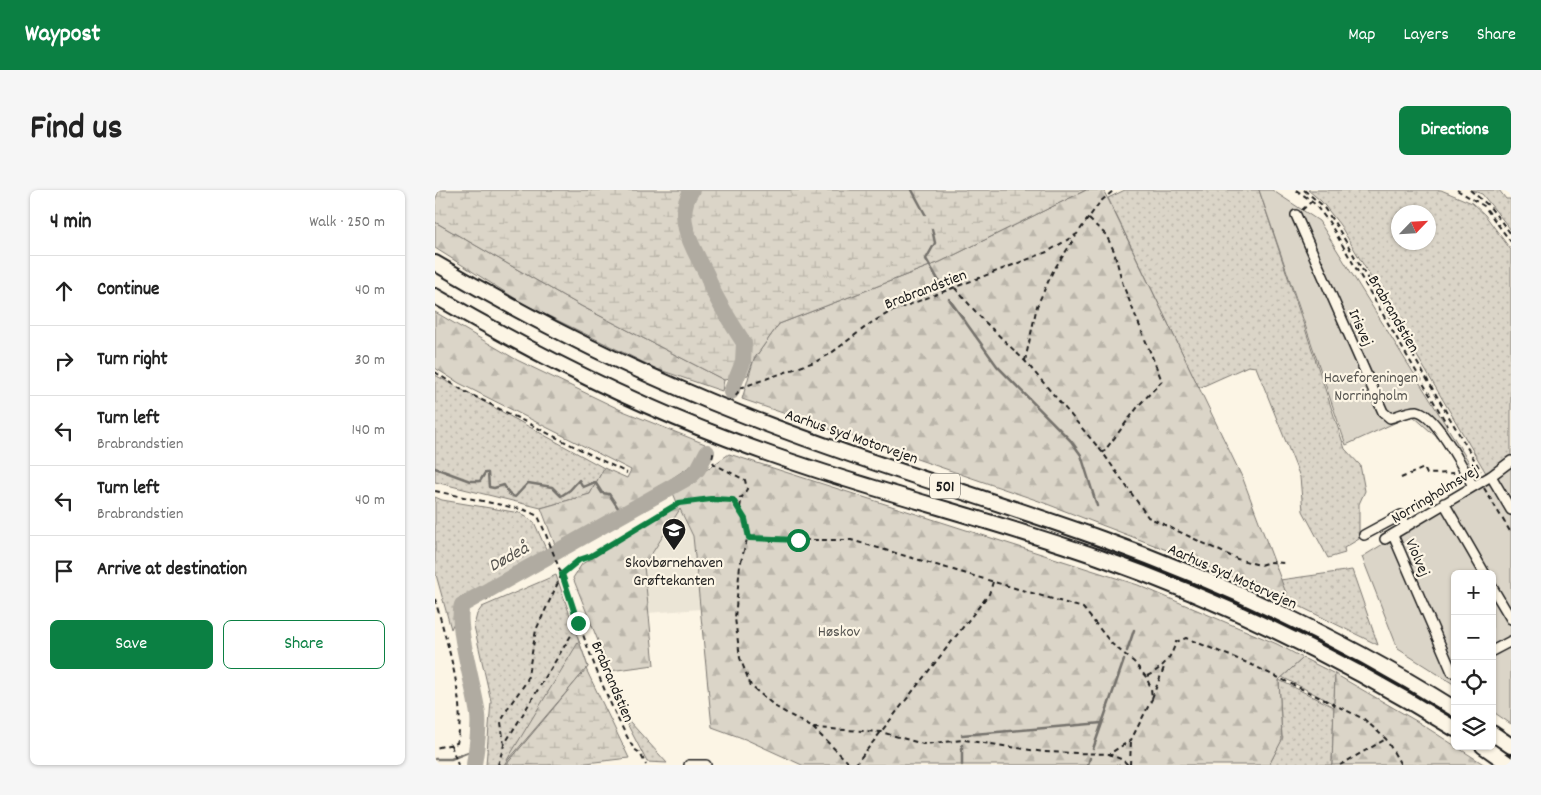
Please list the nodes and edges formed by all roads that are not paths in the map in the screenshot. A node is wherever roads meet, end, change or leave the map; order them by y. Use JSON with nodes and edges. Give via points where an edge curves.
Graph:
{"nodes":[{"id":1,"x":1296,"y":215,"type":"road end"},
{"id":2,"x":435,"y":263,"type":"edge"},
{"id":3,"x":435,"y":296,"type":"edge"},
{"id":4,"x":1511,"y":461,"type":"edge"},
{"id":5,"x":1483,"y":481,"type":"junction"},
{"id":6,"x":1444,"y":504,"type":"junction"},
{"id":7,"x":1511,"y":510,"type":"edge"},
{"id":8,"x":1406,"y":527,"type":"junction"},
{"id":9,"x":1364,"y":535,"type":"dead end"},
{"id":10,"x":1389,"y":537,"type":"joint"},
{"id":11,"x":1483,"y":570,"type":"edge"},
{"id":12,"x":1496,"y":594,"type":"edge"},
{"id":13,"x":1511,"y":619,"type":"edge"},
{"id":14,"x":1511,"y":641,"type":"edge"},
{"id":15,"x":1496,"y":649,"type":"edge"},
{"id":16,"x":1451,"y":670,"type":"edge"},
{"id":17,"x":1451,"y":707,"type":"edge"},
{"id":18,"x":1451,"y":727,"type":"edge"},
{"id":19,"x":1496,"y":736,"type":"edge"},
{"id":20,"x":1511,"y":746,"type":"edge"},
{"id":21,"x":1489,"y":750,"type":"edge"},
{"id":22,"x":689,"y":765,"type":"edge"},
{"id":23,"x":706,"y":765,"type":"edge"},
{"id":24,"x":1510,"y":765,"type":"edge"}],
"edges":[{"from":1,"to":5,"type":"street","name":"Irisvej","via":[[1383,412],[1390,418],[1416,411],[1424,414],[1453,450],[1463,469]]},
{"from":2,"to":17,"type":"highway","name":"Aarhus Syd Motorvejen","number":"501","via":[[547,327],[742,415],[1105,540],[1260,604],[1342,644]]},
{"from":3,"to":18,"type":"highway","name":"Aarhus Syd Motorvejen","number":"501","via":[[625,396],[725,438],[1099,558],[1181,589],[1339,663]]},
{"from":4,"to":5,"type":"street"},
{"from":5,"to":6,"type":"street","name":"Norringholmsvej"},
{"from":5,"to":7,"type":"street","name":"Norringholmsvej"},
{"from":6,"to":8,"type":"street","name":"Norringholmsvej"},
{"from":6,"to":11,"type":"street"},
{"from":8,"to":9,"type":"street","via":[[1401,516]]},
{"from":8,"to":10,"type":"street","name":"Norringholmsvej"},
{"from":10,"to":16,"type":"street","name":"Violvej"},
{"from":12,"to":13,"type":"street"},
{"from":14,"to":15,"type":"street"},
{"from":19,"to":20,"type":"highway"},
{"from":21,"to":24,"type":"highway"},
{"from":22,"to":23,"type":"street"}]}
